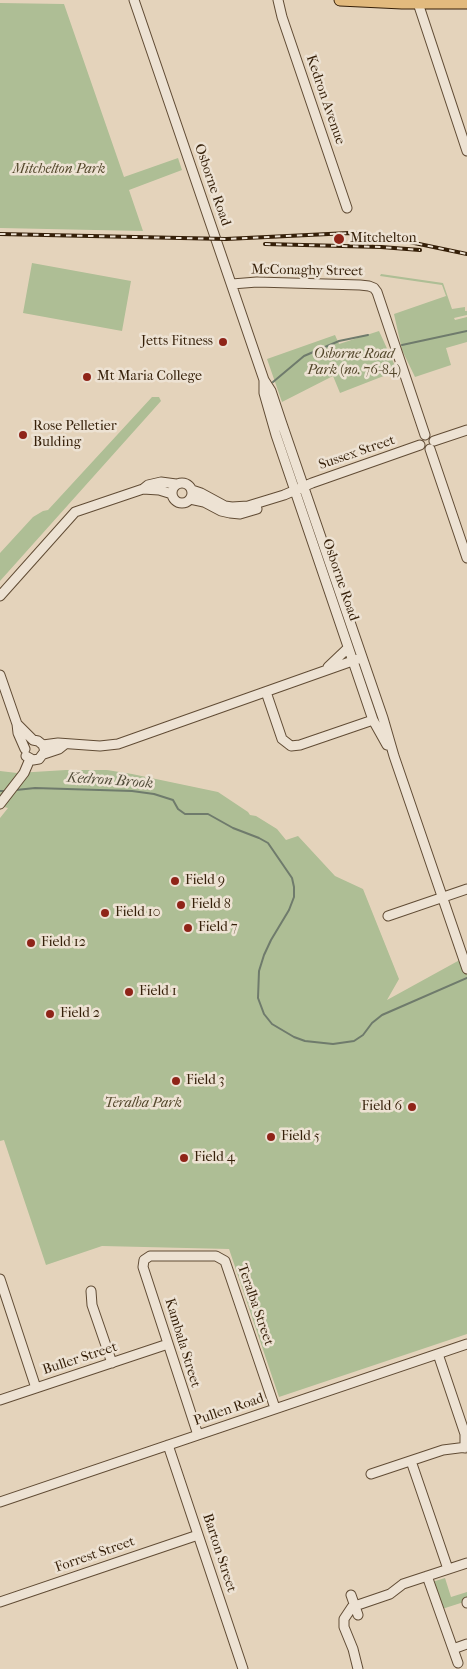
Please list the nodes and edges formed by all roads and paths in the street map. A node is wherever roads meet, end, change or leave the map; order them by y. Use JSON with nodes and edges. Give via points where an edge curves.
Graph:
{"nodes":[{"id":1,"x":134,"y":0,"type":"edge"},
{"id":2,"x":278,"y":0,"type":"edge"},
{"id":3,"x":340,"y":0,"type":"edge"},
{"id":4,"x":417,"y":2,"type":"edge"},
{"id":5,"x":467,"y":3,"type":"edge"},
{"id":6,"x":467,"y":151,"type":"edge"},
{"id":7,"x":347,"y":208,"type":"dead end"},
{"id":8,"x":232,"y":284,"type":"junction"},
{"id":9,"x":264,"y":380,"type":"junction"},
{"id":10,"x":467,"y":430,"type":"edge"},
{"id":11,"x":425,"y":435,"type":"junction"},
{"id":12,"x":434,"y":441,"type":"junction"},
{"id":13,"x":420,"y":445,"type":"junction"},
{"id":14,"x":430,"y":449,"type":"junction"},
{"id":15,"x":176,"y":484,"type":"junction"},
{"id":16,"x":304,"y":487,"type":"junction"},
{"id":17,"x":143,"y":489,"type":"junction"},
{"id":18,"x":295,"y":492,"type":"junction"},
{"id":19,"x":172,"y":494,"type":"junction"},
{"id":20,"x":191,"y":495,"type":"junction"},
{"id":21,"x":467,"y":558,"type":"edge"},
{"id":22,"x":0,"y":596,"type":"edge"},
{"id":23,"x":348,"y":648,"type":"junction"},
{"id":24,"x":362,"y":657,"type":"junction"},
{"id":25,"x":353,"y":660,"type":"junction"},
{"id":26,"x":327,"y":669,"type":"junction"},
{"id":27,"x":0,"y":675,"type":"edge"},
{"id":28,"x":266,"y":692,"type":"junction"},
{"id":29,"x":373,"y":720,"type":"junction"},
{"id":30,"x":17,"y":724,"type":"junction"},
{"id":31,"x":33,"y":740,"type":"junction"},
{"id":32,"x":24,"y":748,"type":"junction"},
{"id":33,"x":43,"y":749,"type":"junction"},
{"id":34,"x":394,"y":756,"type":"junction"},
{"id":35,"x":30,"y":759,"type":"junction"},
{"id":36,"x":0,"y":804,"type":"edge"},
{"id":37,"x":467,"y":889,"type":"edge"},
{"id":38,"x":443,"y":898,"type":"junction"},
{"id":39,"x":388,"y":916,"type":"dead end"},
{"id":40,"x":467,"y":969,"type":"edge"},
{"id":41,"x":145,"y":1259,"type":"joint"},
{"id":42,"x":0,"y":1279,"type":"edge"},
{"id":43,"x":91,"y":1291,"type":"dead end"},
{"id":44,"x":168,"y":1344,"type":"junction"},
{"id":45,"x":467,"y":1344,"type":"edge"},
{"id":46,"x":438,"y":1354,"type":"junction"},
{"id":47,"x":112,"y":1363,"type":"junction"},
{"id":48,"x":36,"y":1388,"type":"junction"},
{"id":49,"x":0,"y":1400,"type":"edge"},
{"id":50,"x":276,"y":1408,"type":"junction"},
{"id":51,"x":198,"y":1435,"type":"junction"},
{"id":52,"x":168,"y":1445,"type":"junction"},
{"id":53,"x":466,"y":1448,"type":"edge"},
{"id":54,"x":411,"y":1461,"type":"junction"},
{"id":55,"x":371,"y":1474,"type":"dead end"},
{"id":56,"x":0,"y":1502,"type":"edge"},
{"id":57,"x":198,"y":1535,"type":"junction"},
{"id":58,"x":467,"y":1563,"type":"edge"},
{"id":59,"x":448,"y":1569,"type":"junction"},
{"id":60,"x":427,"y":1576,"type":"junction"},
{"id":61,"x":352,"y":1595,"type":"dead end"},
{"id":62,"x":0,"y":1602,"type":"edge"},
{"id":63,"x":355,"y":1605,"type":"junction"},
{"id":64,"x":358,"y":1615,"type":"dead end"},
{"id":65,"x":467,"y":1644,"type":"edge"},
{"id":66,"x":453,"y":1650,"type":"junction"},
{"id":67,"x":458,"y":1663,"type":"dead end"},
{"id":68,"x":243,"y":1669,"type":"edge"},
{"id":69,"x":358,"y":1669,"type":"edge"}],
"edges":[{"from":1,"to":8,"type":"street","name":"Osborne Road"},
{"from":2,"to":7,"type":"street","name":"Kedron Avenue"},
{"from":3,"to":4,"type":"main road"},
{"from":4,"to":5,"type":"main road"},
{"from":4,"to":6,"type":"street"},
{"from":8,"to":9,"type":"street","name":"Osborne Road"},
{"from":8,"to":11,"type":"street","name":"McConaghy Street","via":[[257,282],[374,288]]},
{"from":9,"to":16,"type":"street","name":"Osborne Road","via":[[271,390]]},
{"from":9,"to":18,"type":"street","name":"Osborne Road","via":[[269,412]]},
{"from":10,"to":12,"type":"street"},
{"from":11,"to":12,"type":"street"},
{"from":11,"to":13,"type":"street"},
{"from":12,"to":14,"type":"street"},
{"from":13,"to":14,"type":"street"},
{"from":13,"to":16,"type":"street","name":"Sussex Street"},
{"from":14,"to":21,"type":"street"},
{"from":15,"to":17,"type":"street","via":[[155,483]]},
{"from":15,"to":19,"type":"street"},
{"from":15,"to":20,"type":"street","via":[[190,486]]},
{"from":16,"to":18,"type":"street","name":"Sussex Street"},
{"from":16,"to":24,"type":"street","name":"Osborne Road"},
{"from":17,"to":19,"type":"street"},
{"from":17,"to":22,"type":"street","via":[[74,513]]},
{"from":18,"to":20,"type":"street","name":"Sussex Street","via":[[253,505],[232,507],[201,493]]},
{"from":18,"to":23,"type":"street","name":"Osborne Road"},
{"from":19,"to":20,"type":"street","via":[[179,503]]},
{"from":23,"to":25,"type":"street","name":"Osborne Road"},
{"from":23,"to":26,"type":"street"},
{"from":24,"to":25,"type":"street"},
{"from":24,"to":34,"type":"street","name":"Osborne Road"},
{"from":25,"to":26,"type":"street"},
{"from":25,"to":29,"type":"street","name":"Osborne Road"},
{"from":26,"to":28,"type":"street"},
{"from":27,"to":30,"type":"street"},
{"from":28,"to":29,"type":"street","via":[[282,739],[291,746]]},
{"from":28,"to":33,"type":"street","via":[[118,744],[58,744]]},
{"from":29,"to":34,"type":"street","name":"Osborne Road"},
{"from":30,"to":31,"type":"street"},
{"from":30,"to":32,"type":"street"},
{"from":31,"to":32,"type":"street"},
{"from":31,"to":33,"type":"street","via":[[38,741]]},
{"from":32,"to":35,"type":"street"},
{"from":33,"to":35,"type":"street","via":[[36,760]]},
{"from":34,"to":38,"type":"street","name":"Osborne Road"},
{"from":35,"to":36,"type":"street","via":[[24,773]]},
{"from":37,"to":38,"type":"street"},
{"from":38,"to":39,"type":"street"},
{"from":38,"to":40,"type":"street","name":"Osborne Road"},
{"from":41,"to":44,"type":"street","name":"Kambala Street","via":[[144,1267]]},
{"from":41,"to":50,"type":"street","name":"Teralba Street","via":[[154,1255],[177,1255],[216,1256],[225,1261]]},
{"from":42,"to":48,"type":"street"},
{"from":43,"to":47,"type":"street","via":[[92,1305]]},
{"from":44,"to":47,"type":"street","name":"Buller Street"},
{"from":44,"to":51,"type":"street","name":"Kambala Street"},
{"from":45,"to":46,"type":"street","name":"Pullen Road"},
{"from":46,"to":50,"type":"street","name":"Pullen Road"},
{"from":46,"to":53,"type":"street","via":[[466,1436]]},
{"from":47,"to":48,"type":"street","name":"Buller Street"},
{"from":48,"to":49,"type":"street","name":"Buller Street"},
{"from":50,"to":51,"type":"street","name":"Pullen Road"},
{"from":51,"to":52,"type":"street","name":"Pullen Road"},
{"from":52,"to":56,"type":"street","name":"Pullen Road"},
{"from":52,"to":57,"type":"street","name":"Barton Street"},
{"from":53,"to":54,"type":"street","via":[[447,1449]]},
{"from":54,"to":55,"type":"street"},
{"from":54,"to":59,"type":"street"},
{"from":57,"to":62,"type":"street","name":"Forrest Street"},
{"from":57,"to":68,"type":"street","name":"Barton Street"},
{"from":58,"to":59,"type":"street"},
{"from":59,"to":60,"type":"street"},
{"from":60,"to":63,"type":"street","via":[[390,1594]]},
{"from":60,"to":66,"type":"street"},
{"from":61,"to":63,"type":"street"},
{"from":63,"to":64,"type":"street"},
{"from":63,"to":69,"type":"street","via":[[344,1623]]},
{"from":65,"to":66,"type":"street"},
{"from":66,"to":67,"type":"street"}]}
